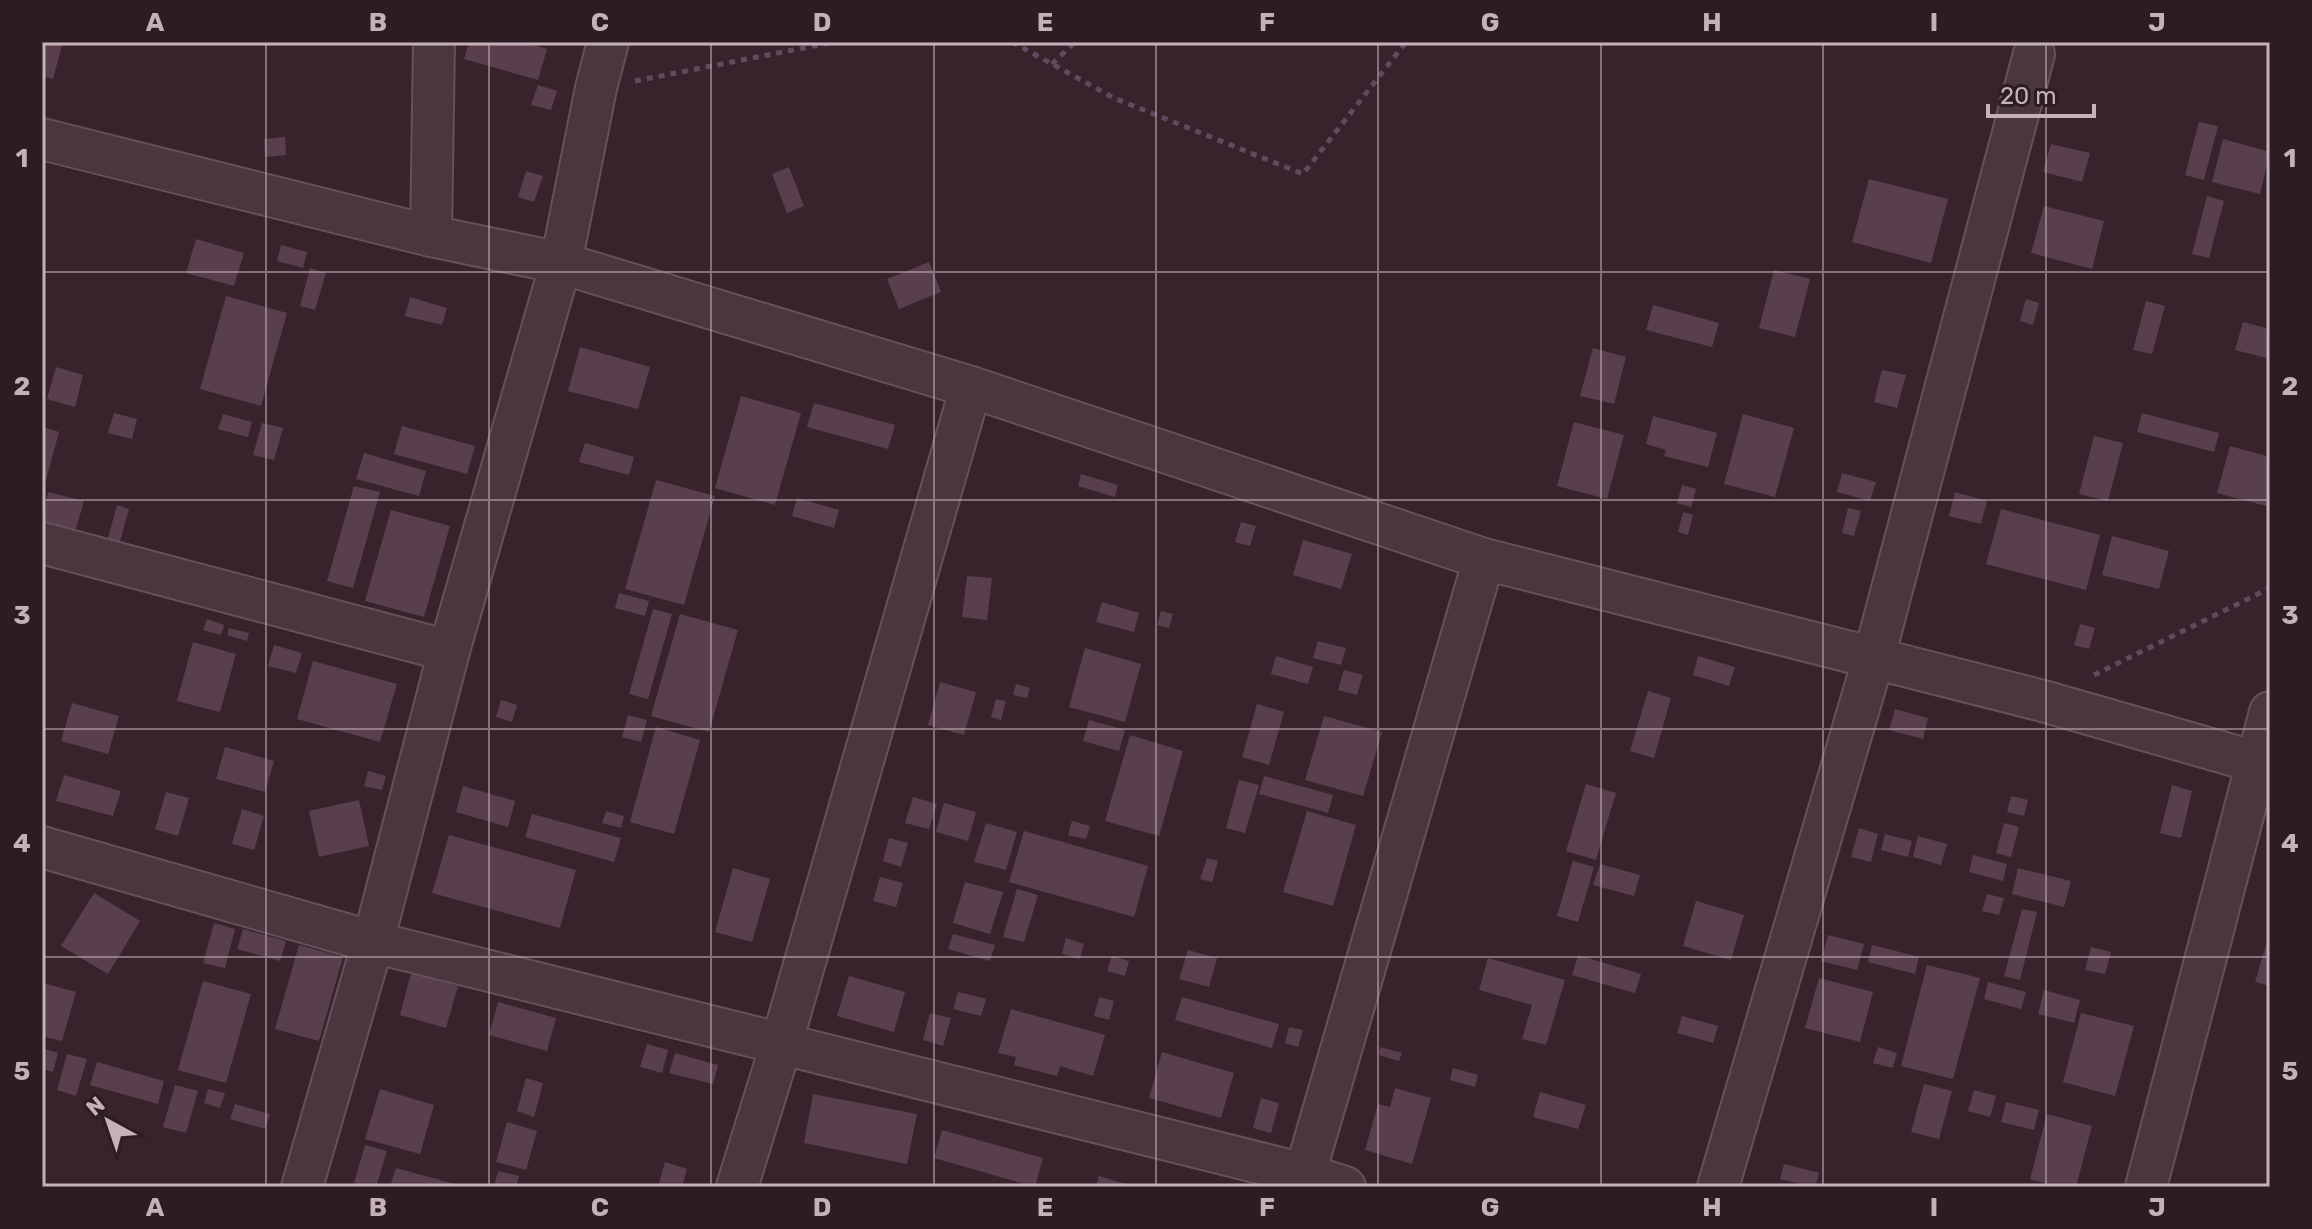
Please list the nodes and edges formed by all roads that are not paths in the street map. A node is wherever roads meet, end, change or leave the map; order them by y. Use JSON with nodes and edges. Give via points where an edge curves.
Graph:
{"nodes":[{"id":1,"x":434,"y":42,"type":"edge"},
{"id":2,"x":608,"y":42,"type":"edge"},
{"id":3,"x":2034,"y":54,"type":"dead end"},
{"id":4,"x":42,"y":139,"type":"edge"},
{"id":5,"x":431,"y":236,"type":"junction"},
{"id":6,"x":561,"y":263,"type":"junction"},
{"id":7,"x":971,"y":387,"type":"junction"},
{"id":8,"x":42,"y":543,"type":"edge"},
{"id":9,"x":1484,"y":559,"type":"junction"},
{"id":10,"x":449,"y":651,"type":"junction"},
{"id":11,"x":1874,"y":657,"type":"junction"},
{"id":12,"x":2270,"y":712,"type":"edge"},
{"id":13,"x":2264,"y":765,"type":"edge"},
{"id":14,"x":42,"y":847,"type":"edge"},
{"id":15,"x":373,"y":942,"type":"junction"},
{"id":16,"x":781,"y":1045,"type":"junction"},
{"id":17,"x":1302,"y":1181,"type":"edge"},
{"id":18,"x":302,"y":1187,"type":"edge"},
{"id":19,"x":737,"y":1187,"type":"edge"},
{"id":20,"x":1345,"y":1187,"type":"edge"},
{"id":21,"x":1718,"y":1187,"type":"edge"},
{"id":22,"x":2146,"y":1187,"type":"edge"}],
"edges":[{"from":1,"to":5,"type":"street"},
{"from":2,"to":6,"type":"street"},
{"from":3,"to":11,"type":"street"},
{"from":4,"to":5,"type":"street"},
{"from":5,"to":6,"type":"street"},
{"from":6,"to":7,"type":"street"},
{"from":6,"to":10,"type":"street"},
{"from":7,"to":9,"type":"street"},
{"from":7,"to":16,"type":"street"},
{"from":8,"to":10,"type":"street"},
{"from":9,"to":11,"type":"street"},
{"from":9,"to":17,"type":"street"},
{"from":10,"to":15,"type":"street"},
{"from":11,"to":13,"type":"street"},
{"from":11,"to":21,"type":"street"},
{"from":12,"to":13,"type":"street"},
{"from":13,"to":22,"type":"street"},
{"from":14,"to":15,"type":"street"},
{"from":15,"to":16,"type":"street"},
{"from":15,"to":18,"type":"street"},
{"from":16,"to":17,"type":"street"},
{"from":16,"to":19,"type":"street"},
{"from":17,"to":20,"type":"street"}]}
